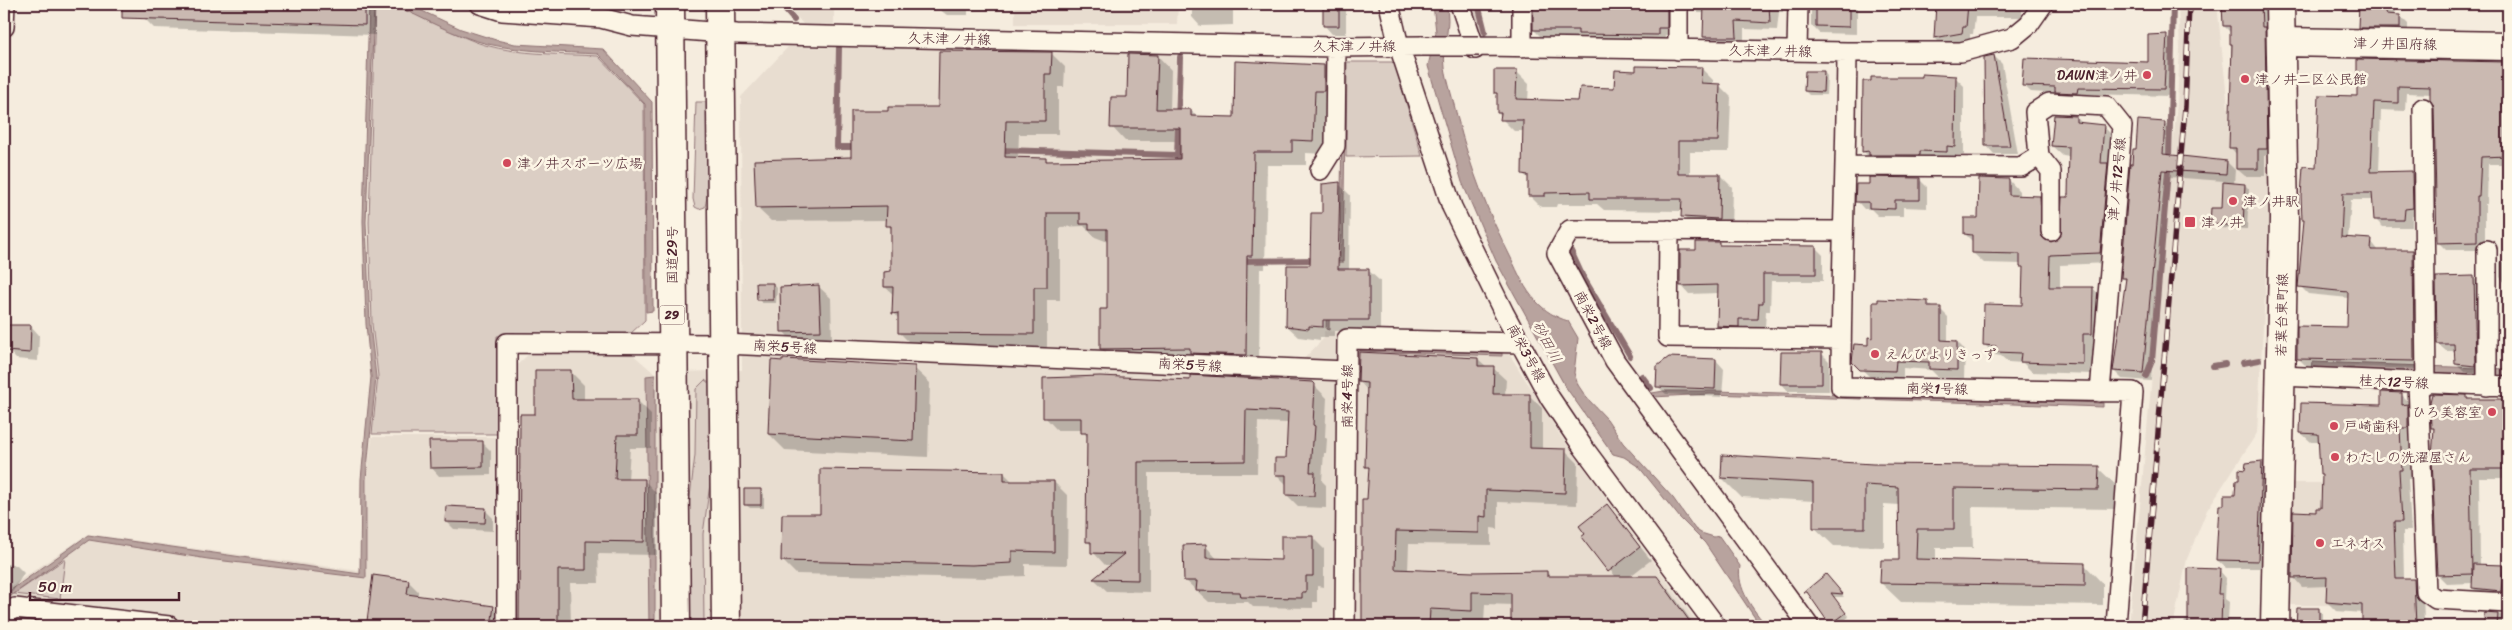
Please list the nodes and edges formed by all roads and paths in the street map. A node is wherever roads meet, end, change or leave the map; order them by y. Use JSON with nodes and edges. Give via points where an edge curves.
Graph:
{"nodes":[{"id":1,"x":5,"y":4,"type":"edge"},
{"id":2,"x":480,"y":4,"type":"edge"},
{"id":3,"x":720,"y":4,"type":"edge"},
{"id":4,"x":1389,"y":4,"type":"edge"},
{"id":5,"x":1460,"y":4,"type":"edge"},
{"id":6,"x":1522,"y":4,"type":"edge"},
{"id":7,"x":1678,"y":4,"type":"edge"},
{"id":8,"x":1798,"y":4,"type":"edge"},
{"id":9,"x":2043,"y":4,"type":"edge"},
{"id":10,"x":2280,"y":4,"type":"edge"},
{"id":11,"x":670,"y":16,"type":"edge"},
{"id":12,"x":4,"y":27,"type":"edge"},
{"id":13,"x":721,"y":32,"type":"junction"},
{"id":14,"x":2282,"y":42,"type":"junction"},
{"id":15,"x":1399,"y":46,"type":"junction"},
{"id":16,"x":2508,"y":46,"type":"edge"},
{"id":17,"x":1336,"y":47,"type":"junction"},
{"id":18,"x":1477,"y":47,"type":"junction"},
{"id":19,"x":1522,"y":47,"type":"junction"},
{"id":20,"x":1678,"y":50,"type":"junction"},
{"id":21,"x":1798,"y":51,"type":"junction"},
{"id":22,"x":1847,"y":52,"type":"junction"},
{"id":23,"x":2423,"y":108,"type":"dead end"},
{"id":24,"x":2039,"y":156,"type":"junction"},
{"id":25,"x":1846,"y":166,"type":"junction"},
{"id":26,"x":1320,"y":170,"type":"dead end"},
{"id":27,"x":1669,"y":230,"type":"junction"},
{"id":28,"x":2051,"y":231,"type":"dead end"},
{"id":29,"x":1842,"y":232,"type":"junction"},
{"id":30,"x":2487,"y":250,"type":"dead end"},
{"id":31,"x":1842,"y":339,"type":"junction"},
{"id":32,"x":672,"y":343,"type":"junction"},
{"id":33,"x":1520,"y":343,"type":"junction"},
{"id":34,"x":724,"y":344,"type":"junction"},
{"id":35,"x":1347,"y":371,"type":"junction"},
{"id":36,"x":2281,"y":376,"type":"junction"},
{"id":37,"x":2422,"y":383,"type":"junction"},
{"id":38,"x":2488,"y":386,"type":"junction"},
{"id":39,"x":2508,"y":386,"type":"edge"},
{"id":40,"x":2100,"y":392,"type":"junction"},
{"id":41,"x":2508,"y":603,"type":"edge"},
{"id":42,"x":4,"y":616,"type":"edge"},
{"id":43,"x":169,"y":626,"type":"edge"},
{"id":44,"x":507,"y":626,"type":"edge"},
{"id":45,"x":676,"y":626,"type":"edge"},
{"id":46,"x":726,"y":626,"type":"edge"},
{"id":47,"x":1345,"y":626,"type":"edge"},
{"id":48,"x":1716,"y":626,"type":"edge"},
{"id":49,"x":1809,"y":626,"type":"edge"},
{"id":50,"x":2116,"y":626,"type":"edge"},
{"id":51,"x":2275,"y":626,"type":"edge"}],
"edges":[{"from":1,"to":12,"type":"street"},
{"from":2,"to":11,"type":"street","name":"久末津ノ井線","via":[[502,11],[601,18],[632,26]]},
{"from":3,"to":13,"type":"main road"},
{"from":4,"to":15,"type":"street","name":"南栄3号線"},
{"from":5,"to":18,"type":"street"},
{"from":6,"to":19,"type":"street"},
{"from":7,"to":20,"type":"street"},
{"from":8,"to":21,"type":"street"},
{"from":9,"to":22,"type":"street","name":"久末津ノ井線","via":[[2029,24],[2012,38],[1980,48],[1961,52]]},
{"from":10,"to":14,"type":"main road","name":"若葉台東町線"},
{"from":11,"to":13,"type":"street","name":"久末津ノ井線"},
{"from":11,"to":32,"type":"main road","name":"国道29号","number":"29"},
{"from":13,"to":17,"type":"street","name":"久末津ノ井線"},
{"from":13,"to":34,"type":"main road"},
{"from":14,"to":16,"type":"main road","name":"津ノ井国府線"},
{"from":14,"to":36,"type":"main road","name":"若葉台東町線","via":[[2284,219]]},
{"from":15,"to":17,"type":"street","name":"久末津ノ井線"},
{"from":15,"to":18,"type":"street","name":"久末津ノ井線","bridge":true},
{"from":15,"to":33,"type":"street","name":"南栄3号線","via":[[1452,207]]},
{"from":17,"to":26,"type":"street","via":[[1335,146]]},
{"from":18,"to":19,"type":"street","name":"久末津ノ井線"},
{"from":19,"to":20,"type":"street","name":"久末津ノ井線"},
{"from":20,"to":21,"type":"street","name":"久末津ノ井線"},
{"from":21,"to":22,"type":"street","name":"久末津ノ井線"},
{"from":22,"to":25,"type":"street","name":"南栄1号線"},
{"from":23,"to":37,"type":"street"},
{"from":24,"to":25,"type":"street","via":[[2020,167]]},
{"from":24,"to":28,"type":"street","via":[[2051,171]]},
{"from":24,"to":40,"type":"street","name":"津ノ井12号線","via":[[2034,112],[2049,103],[2106,106],[2122,126]]},
{"from":25,"to":29,"type":"street","name":"南栄1号線"},
{"from":27,"to":29,"type":"street","name":"南栄2号線"},
{"from":27,"to":31,"type":"street","via":[[1668,337]]},
{"from":27,"to":49,"type":"street","name":"南栄2号線","via":[[1570,230],[1557,253],[1615,361]]},
{"from":29,"to":31,"type":"street","name":"南栄1号線"},
{"from":30,"to":38,"type":"street"},
{"from":31,"to":40,"type":"street","name":"南栄1号線","via":[[1842,387]]},
{"from":32,"to":34,"type":"street","name":"南栄5号線"},
{"from":32,"to":44,"type":"street","name":"南栄5号線","via":[[506,343]]},
{"from":32,"to":45,"type":"main road","name":"国道29号","number":"29"},
{"from":33,"to":35,"type":"street","name":"南栄4号線","via":[[1347,339]]},
{"from":33,"to":48,"type":"street","name":"南栄3号線","via":[[1550,398],[1583,447]]},
{"from":34,"to":35,"type":"street","name":"南栄5号線"},
{"from":34,"to":46,"type":"main road"},
{"from":35,"to":47,"type":"street","name":"南栄4号線"},
{"from":36,"to":37,"type":"street","name":"桂木12号線"},
{"from":36,"to":51,"type":"main road","name":"若葉台東町線"},
{"from":37,"to":38,"type":"street","name":"桂木12号線"},
{"from":37,"to":41,"type":"street","via":[[2426,592],[2436,599]]},
{"from":38,"to":39,"type":"street","name":"桂木12号線"},
{"from":40,"to":50,"type":"street","name":"南栄1号線","via":[[2133,392]]},
{"from":42,"to":43,"type":"street","via":[[15,608]]}]}
